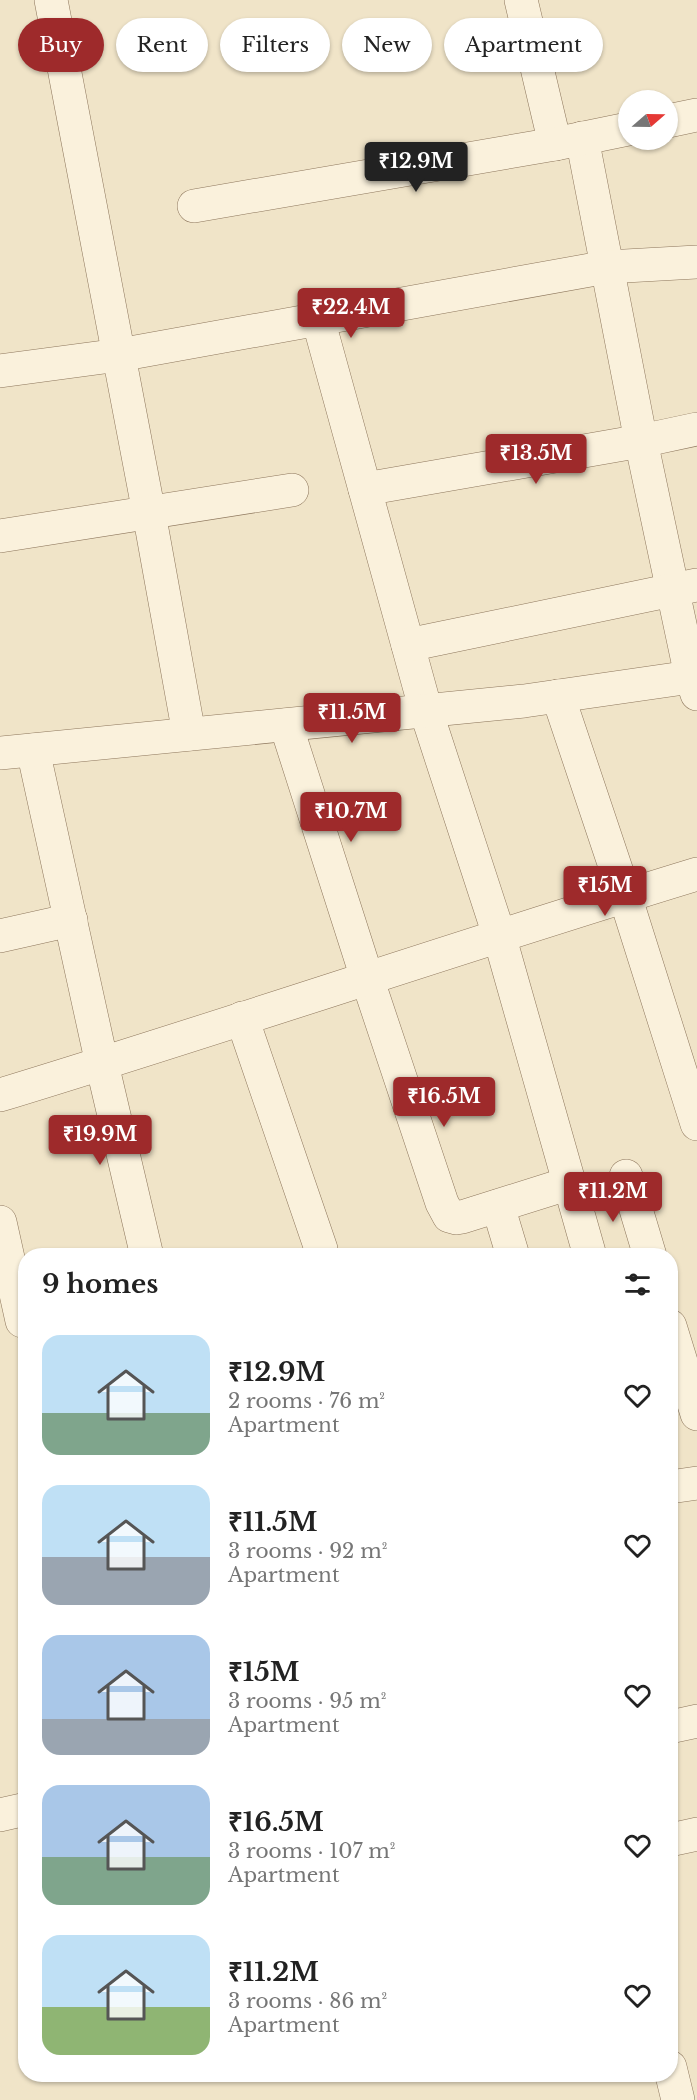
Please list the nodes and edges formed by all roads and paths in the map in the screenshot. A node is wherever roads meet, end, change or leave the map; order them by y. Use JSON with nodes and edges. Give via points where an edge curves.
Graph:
{"nodes":[{"id":1,"x":51,"y":0,"type":"edge"},
{"id":2,"x":521,"y":0,"type":"edge"},
{"id":3,"x":697,"y":115,"type":"edge"},
{"id":4,"x":678,"y":119,"type":"edge"},
{"id":5,"x":618,"y":131,"type":"edge"},
{"id":6,"x":568,"y":141,"type":"junction"},
{"id":7,"x":194,"y":206,"type":"dead end"},
{"id":8,"x":607,"y":267,"type":"junction"},
{"id":9,"x":695,"y":269,"type":"edge"},
{"id":10,"x":318,"y":319,"type":"junction"},
{"id":11,"x":119,"y":355,"type":"junction"},
{"id":12,"x":0,"y":371,"type":"edge"},
{"id":13,"x":697,"y":429,"type":"edge"},
{"id":14,"x":641,"y":441,"type":"junction"},
{"id":15,"x":365,"y":489,"type":"junction"},
{"id":16,"x":292,"y":490,"type":"dead end"},
{"id":17,"x":149,"y":513,"type":"junction"},
{"id":18,"x":0,"y":536,"type":"edge"},
{"id":19,"x":685,"y":587,"type":"edge"},
{"id":20,"x":408,"y":645,"type":"junction"},
{"id":21,"x":695,"y":682,"type":"edge"},
{"id":22,"x":558,"y":696,"type":"junction"},
{"id":23,"x":426,"y":711,"type":"junction"},
{"id":24,"x":286,"y":725,"type":"junction"},
{"id":25,"x":189,"y":734,"type":"junction"},
{"id":26,"x":33,"y":750,"type":"junction"},
{"id":27,"x":0,"y":753,"type":"edge"},
{"id":28,"x":697,"y":874,"type":"edge"},
{"id":29,"x":625,"y":896,"type":"junction"},
{"id":30,"x":71,"y":920,"type":"junction"},
{"id":31,"x":499,"y":935,"type":"junction"},
{"id":32,"x":0,"y":936,"type":"edge"},
{"id":33,"x":367,"y":978,"type":"junction"},
{"id":34,"x":242,"y":1018,"type":"junction"},
{"id":35,"x":102,"y":1064,"type":"junction"},
{"id":36,"x":0,"y":1095,"type":"edge"},
{"id":37,"x":697,"y":1124,"type":"edge"},
{"id":38,"x":626,"y":1176,"type":"dead end"},
{"id":39,"x":570,"y":1184,"type":"junction"},
{"id":40,"x":498,"y":1206,"type":"junction"},
{"id":41,"x":0,"y":1222,"type":"edge"},
{"id":42,"x":145,"y":1248,"type":"edge"},
{"id":43,"x":321,"y":1248,"type":"edge"},
{"id":44,"x":511,"y":1248,"type":"edge"},
{"id":45,"x":588,"y":1248,"type":"edge"},
{"id":46,"x":648,"y":1248,"type":"edge"},
{"id":47,"x":18,"y":1303,"type":"edge"},
{"id":48,"x":678,"y":1352,"type":"edge"},
{"id":49,"x":697,"y":1414,"type":"edge"},
{"id":50,"x":697,"y":1482,"type":"edge"},
{"id":51,"x":678,"y":1486,"type":"edge"},
{"id":52,"x":697,"y":1721,"type":"edge"},
{"id":53,"x":678,"y":1725,"type":"edge"},
{"id":54,"x":18,"y":1811,"type":"edge"},
{"id":55,"x":0,"y":1815,"type":"edge"},
{"id":56,"x":697,"y":1834,"type":"edge"},
{"id":57,"x":678,"y":1838,"type":"edge"},
{"id":58,"x":674,"y":2082,"type":"edge"},
{"id":59,"x":678,"y":2100,"type":"edge"}],
"edges":[{"from":1,"to":11,"type":"street"},
{"from":2,"to":6,"type":"street"},
{"from":3,"to":4,"type":"street"},
{"from":5,"to":6,"type":"street"},
{"from":6,"to":7,"type":"street"},
{"from":6,"to":8,"type":"street"},
{"from":8,"to":9,"type":"street"},
{"from":8,"to":10,"type":"street"},
{"from":8,"to":14,"type":"street"},
{"from":10,"to":11,"type":"street"},
{"from":10,"to":15,"type":"street"},
{"from":11,"to":12,"type":"street"},
{"from":11,"to":17,"type":"street"},
{"from":13,"to":14,"type":"street"},
{"from":14,"to":15,"type":"street"},
{"from":14,"to":19,"type":"street"},
{"from":15,"to":20,"type":"street"},
{"from":16,"to":17,"type":"street"},
{"from":17,"to":18,"type":"street"},
{"from":17,"to":25,"type":"street"},
{"from":19,"to":20,"type":"street"},
{"from":19,"to":21,"type":"street"},
{"from":20,"to":23,"type":"street"},
{"from":21,"to":22,"type":"street"},
{"from":22,"to":23,"type":"street"},
{"from":22,"to":29,"type":"street"},
{"from":23,"to":24,"type":"street"},
{"from":23,"to":31,"type":"street"},
{"from":24,"to":25,"type":"street"},
{"from":24,"to":33,"type":"street"},
{"from":25,"to":26,"type":"street"},
{"from":26,"to":27,"type":"street"},
{"from":26,"to":30,"type":"street"},
{"from":28,"to":29,"type":"street"},
{"from":29,"to":31,"type":"street"},
{"from":29,"to":37,"type":"street"},
{"from":30,"to":32,"type":"street"},
{"from":30,"to":35,"type":"street"},
{"from":31,"to":33,"type":"street"},
{"from":31,"to":39,"type":"street"},
{"from":33,"to":34,"type":"street"},
{"from":33,"to":40,"type":"street","via":[[449,1216],[462,1217]]},
{"from":34,"to":35,"type":"street"},
{"from":34,"to":43,"type":"street"},
{"from":35,"to":36,"type":"street"},
{"from":35,"to":42,"type":"street"},
{"from":38,"to":46,"type":"street"},
{"from":39,"to":40,"type":"street"},
{"from":39,"to":45,"type":"street"},
{"from":40,"to":44,"type":"street"},
{"from":41,"to":47,"type":"street"},
{"from":48,"to":49,"type":"street"},
{"from":50,"to":51,"type":"street"},
{"from":52,"to":53,"type":"street"},
{"from":54,"to":55,"type":"street"},
{"from":56,"to":57,"type":"street"},
{"from":58,"to":59,"type":"street"}]}
